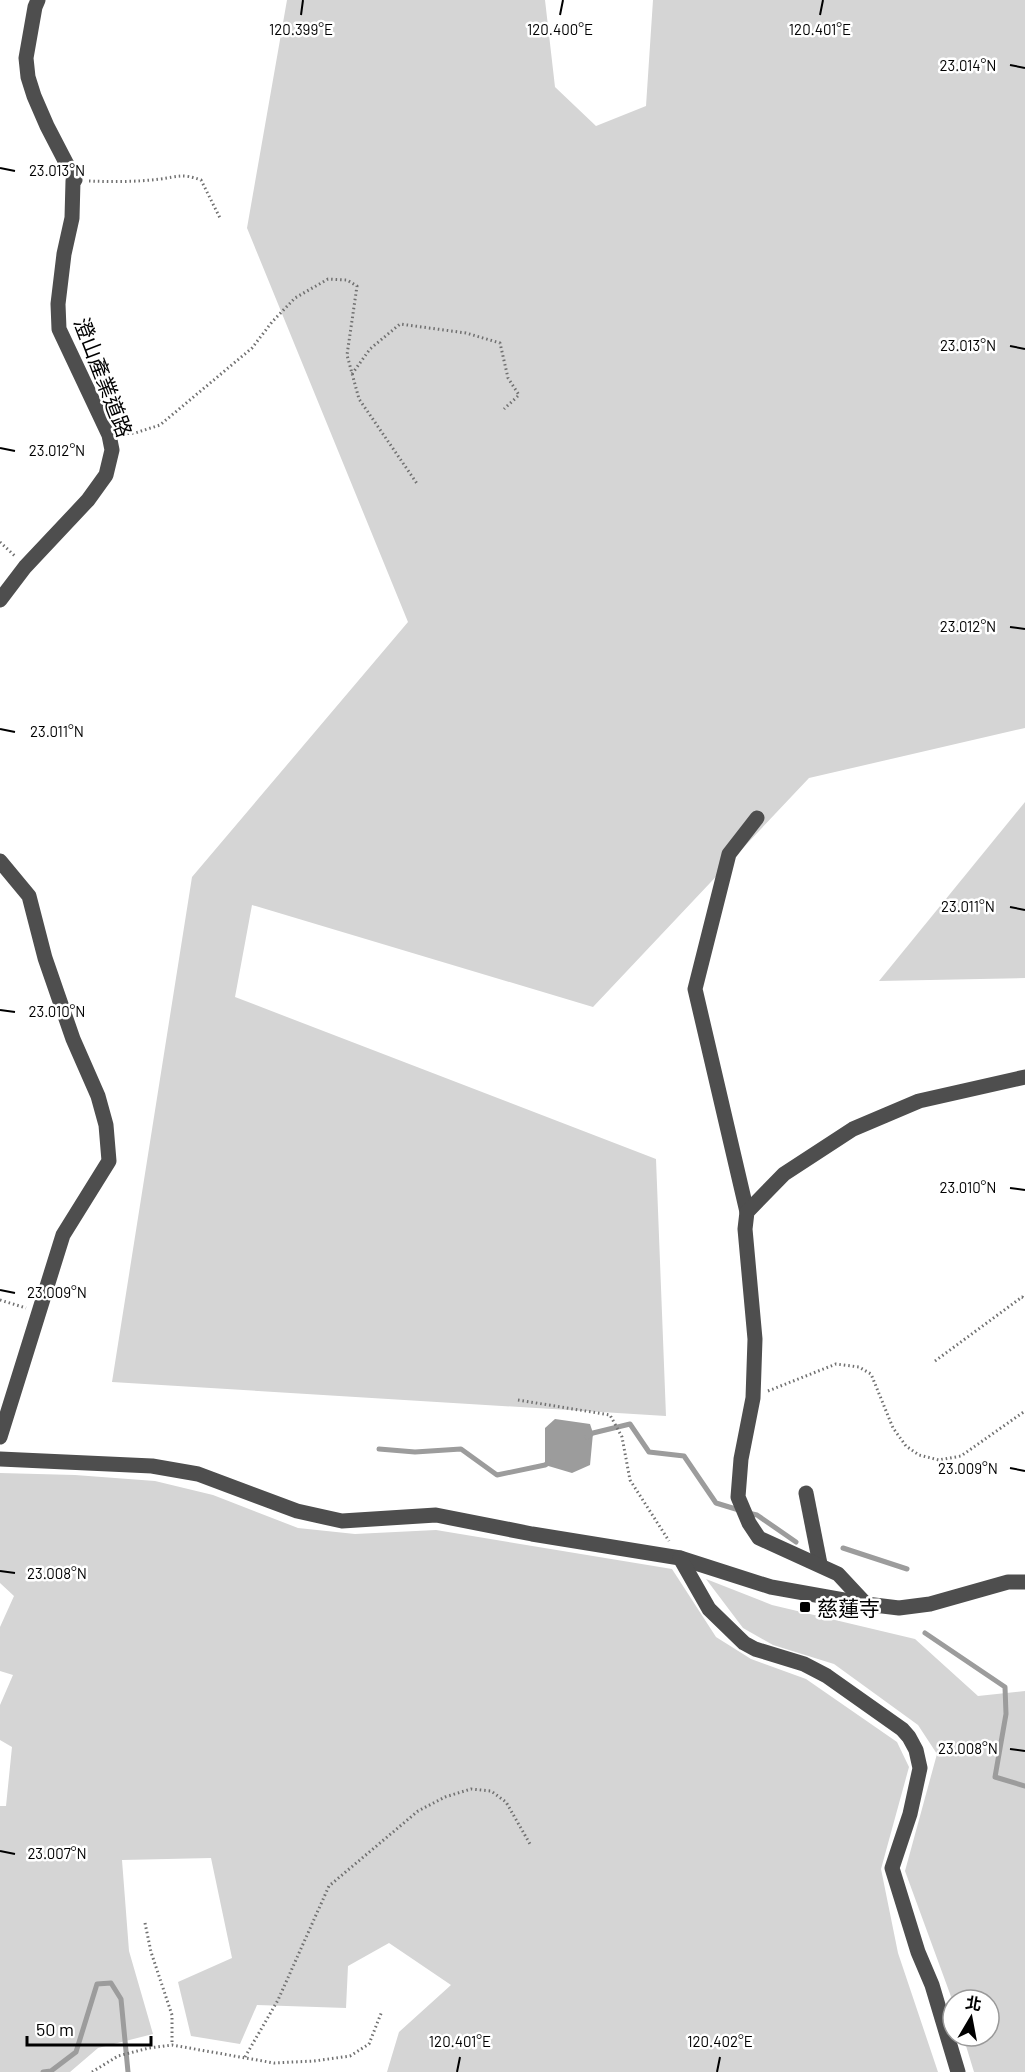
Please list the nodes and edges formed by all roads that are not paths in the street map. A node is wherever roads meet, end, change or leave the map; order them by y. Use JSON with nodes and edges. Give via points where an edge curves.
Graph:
{"nodes":[{"id":1,"x":38,"y":0,"type":"edge"},
{"id":2,"x":0,"y":600,"type":"edge"},
{"id":3,"x":757,"y":818,"type":"dead end"},
{"id":4,"x":0,"y":861,"type":"edge"},
{"id":5,"x":1025,"y":1077,"type":"edge"},
{"id":6,"x":747,"y":1212,"type":"junction"},
{"id":7,"x":0,"y":1437,"type":"edge"},
{"id":8,"x":0,"y":1460,"type":"edge"},
{"id":9,"x":806,"y":1493,"type":"dead end"},
{"id":10,"x":680,"y":1558,"type":"junction"},
{"id":11,"x":820,"y":1564,"type":"junction"},
{"id":12,"x":1025,"y":1582,"type":"edge"},
{"id":13,"x":866,"y":1604,"type":"junction"},
{"id":14,"x":958,"y":2072,"type":"edge"}],
"edges":[{"from":1,"to":2,"type":"street","name":"澄山產業道路","via":[[26,58],[28,77],[47,126],[75,180],[58,329],[110,435],[112,450],[106,475],[88,500],[25,567]]},
{"from":3,"to":6,"type":"street","via":[[729,854],[695,989]]},
{"from":4,"to":7,"type":"street","via":[[29,896],[45,958],[98,1096],[106,1125],[109,1161],[63,1235]]},
{"from":5,"to":6,"type":"street","via":[[919,1101],[853,1129],[784,1174]]},
{"from":6,"to":11,"type":"street","via":[[755,1339],[753,1398],[738,1497],[759,1538]]},
{"from":8,"to":10,"type":"street","via":[[152,1466],[198,1474],[297,1511],[342,1521],[436,1515]]},
{"from":9,"to":11,"type":"street"},
{"from":10,"to":13,"type":"street","via":[[771,1587]]},
{"from":10,"to":14,"type":"street","via":[[709,1609],[744,1643],[827,1676],[909,1737],[920,1768],[892,1868]]},
{"from":11,"to":13,"type":"street","via":[[838,1574]]},
{"from":12,"to":13,"type":"street","via":[[1008,1582],[930,1604],[898,1608]]}]}
